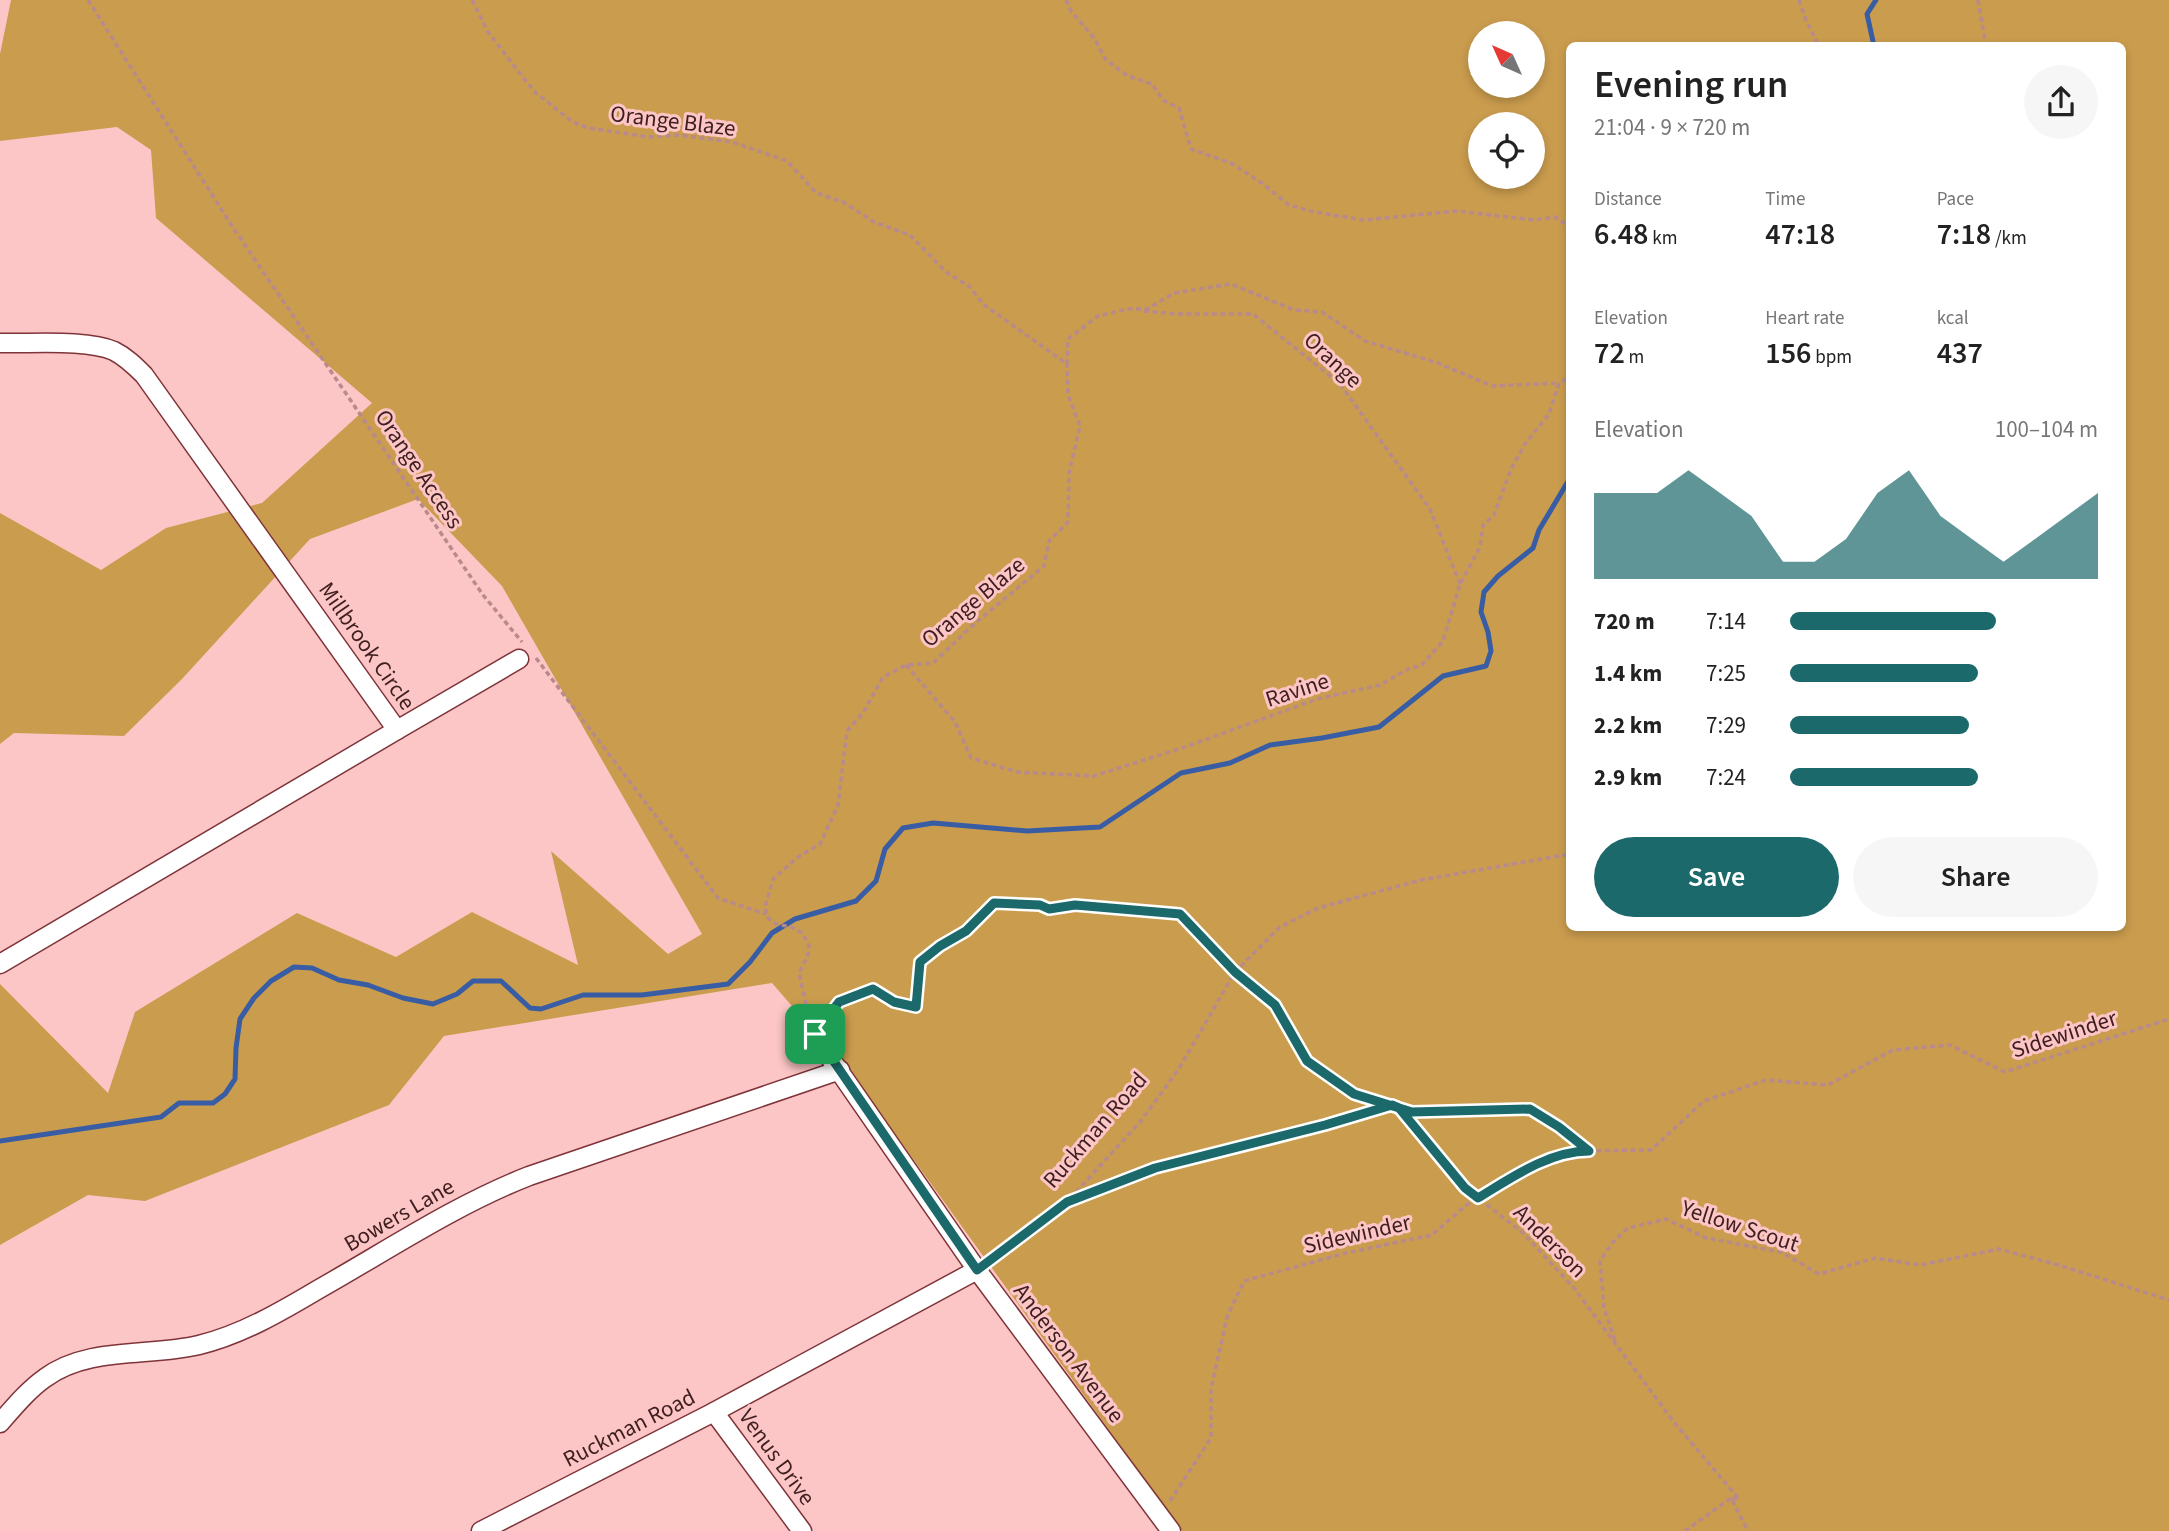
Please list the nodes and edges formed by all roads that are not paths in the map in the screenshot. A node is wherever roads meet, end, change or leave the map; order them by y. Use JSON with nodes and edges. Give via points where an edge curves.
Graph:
{"nodes":[{"id":1,"x":0,"y":343,"type":"edge"},
{"id":2,"x":519,"y":659,"type":"dead end"},
{"id":3,"x":397,"y":730,"type":"junction"},
{"id":4,"x":0,"y":964,"type":"edge"},
{"id":5,"x":813,"y":1031,"type":"road end"},
{"id":6,"x":840,"y":1070,"type":"junction"},
{"id":7,"x":977,"y":1270,"type":"junction"},
{"id":8,"x":714,"y":1412,"type":"junction"},
{"id":9,"x":0,"y":1423,"type":"edge"},
{"id":10,"x":481,"y":1531,"type":"edge"},
{"id":11,"x":802,"y":1531,"type":"edge"},
{"id":12,"x":1171,"y":1531,"type":"edge"}],
"edges":[{"from":1,"to":3,"type":"street","name":"Millbrook Circle","via":[[94,345],[131,361]]},
{"from":2,"to":3,"type":"street"},
{"from":3,"to":4,"type":"street","name":"Millbrook Circle"},
{"from":5,"to":6,"type":"street","name":"Anderson Avenue"},
{"from":6,"to":7,"type":"street","name":"Anderson Avenue"},
{"from":6,"to":9,"type":"street","name":"Bowers Lane","via":[[487,1192],[237,1332],[199,1345],[65,1366],[26,1394]]},
{"from":7,"to":8,"type":"street","name":"Ruckman Road"},
{"from":7,"to":12,"type":"street","name":"Anderson Avenue"},
{"from":8,"to":10,"type":"street","name":"Ruckman Road"},
{"from":8,"to":11,"type":"street","name":"Venus Drive"}]}
